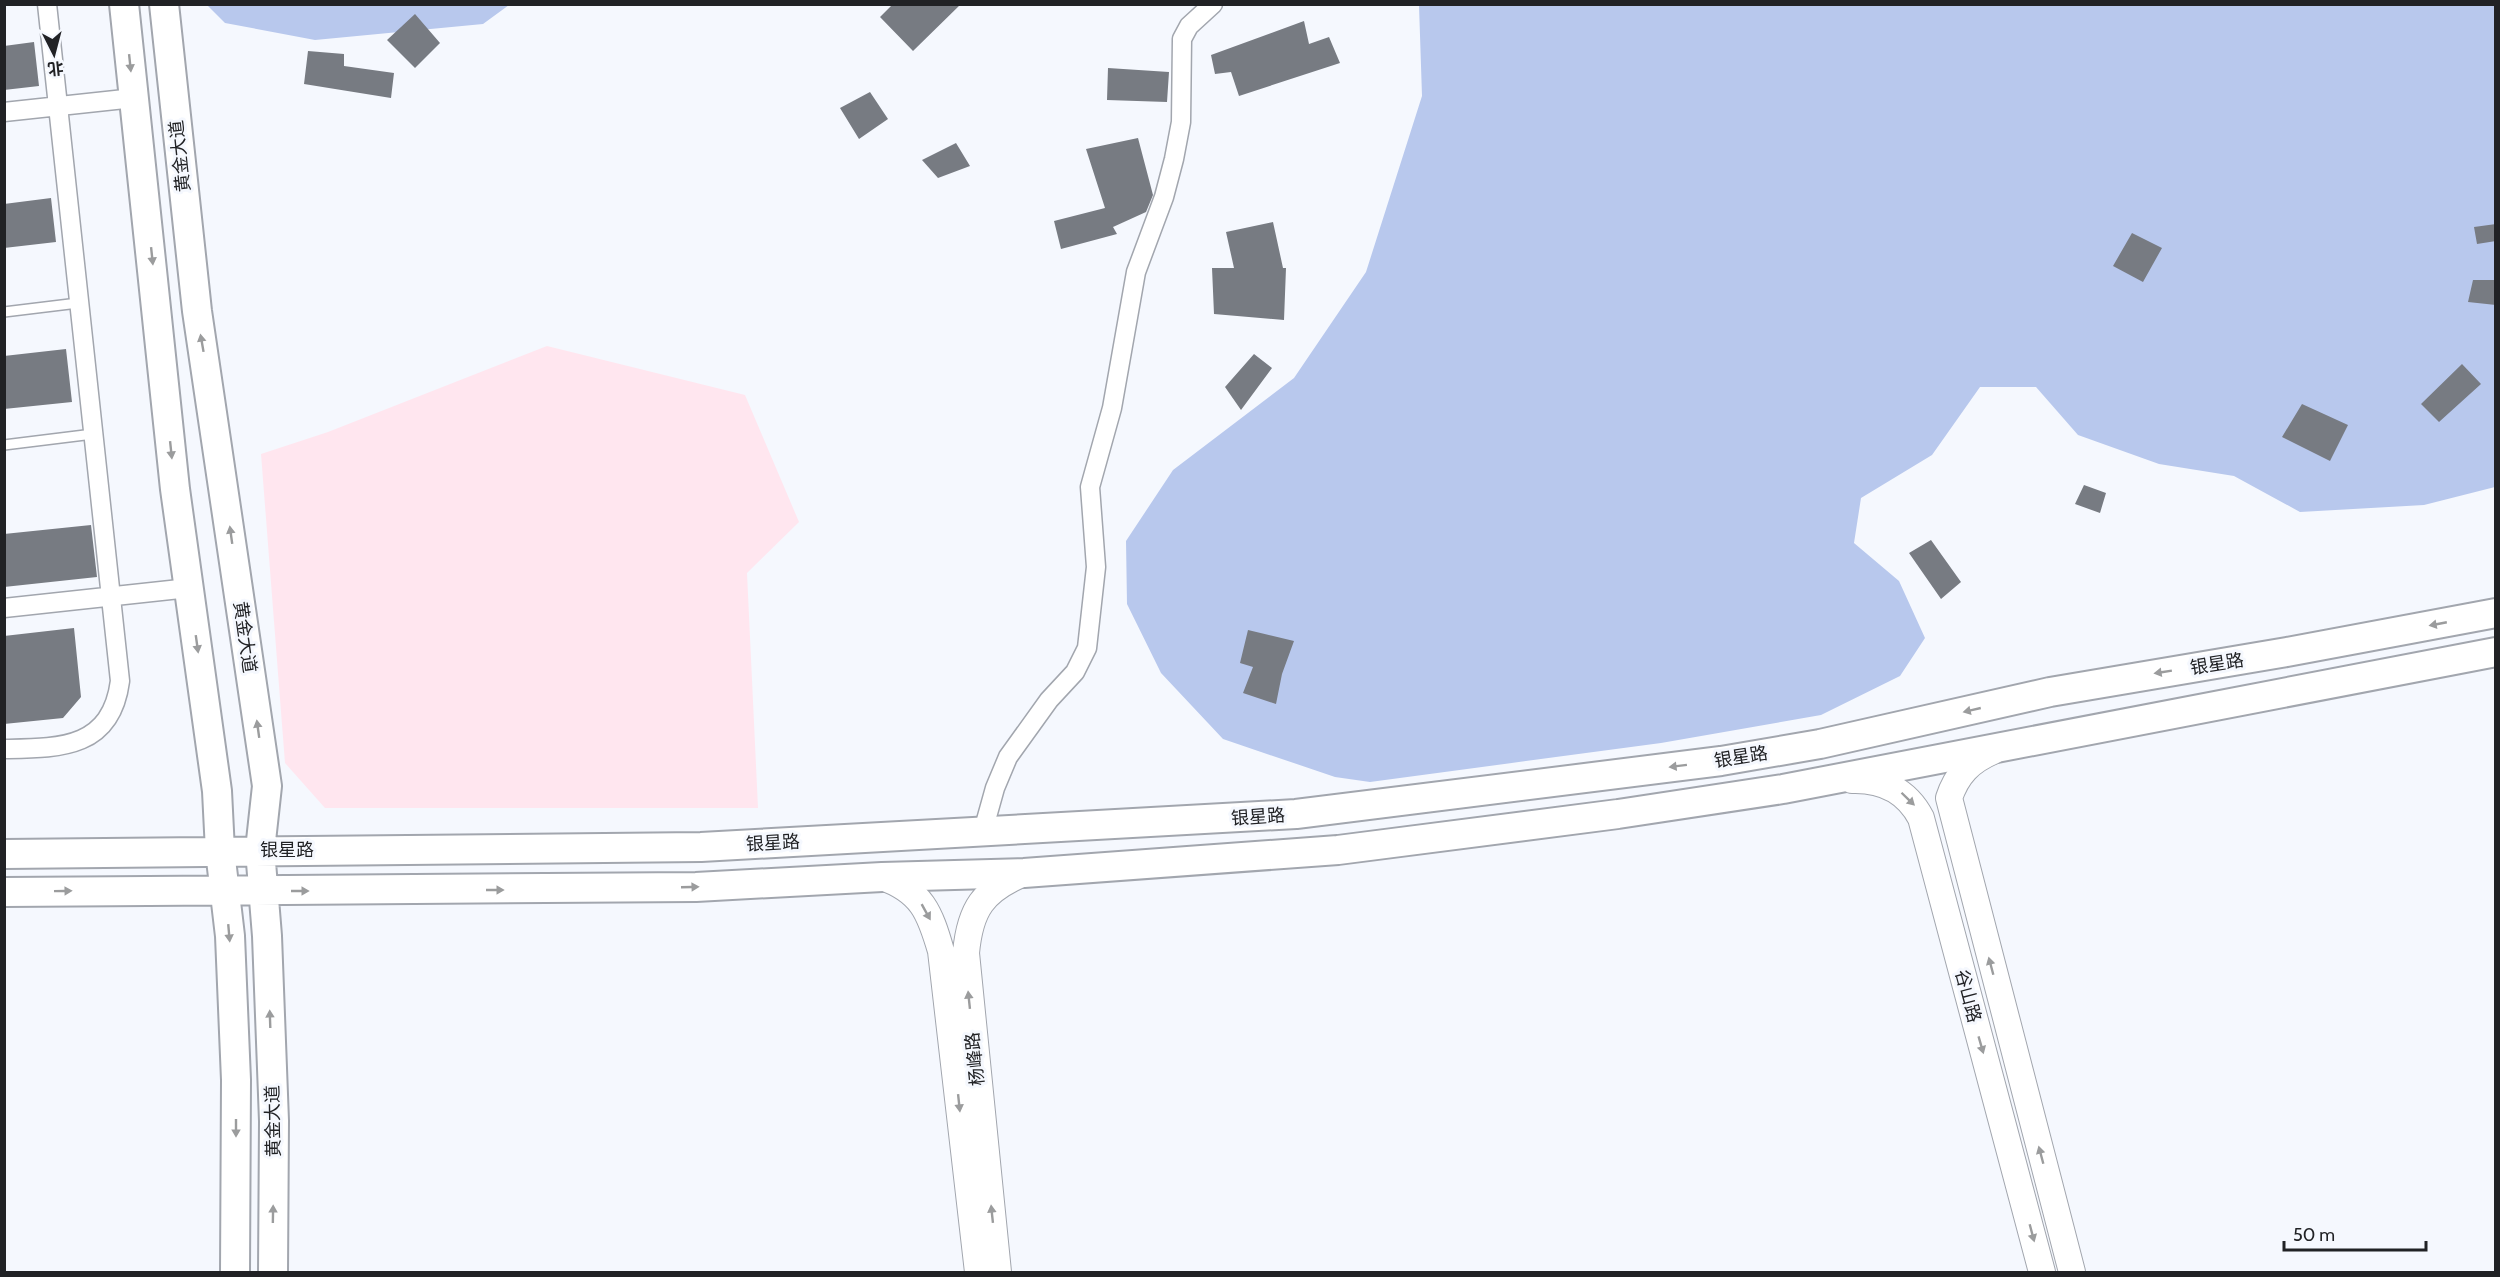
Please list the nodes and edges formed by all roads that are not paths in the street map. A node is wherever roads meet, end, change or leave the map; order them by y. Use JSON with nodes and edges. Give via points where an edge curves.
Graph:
{"nodes":[{"id":1,"x":47,"y":4,"type":"edge"},
{"id":2,"x":124,"y":4,"type":"edge"},
{"id":3,"x":164,"y":4,"type":"edge"},
{"id":4,"x":1214,"y":4,"type":"edge"},
{"id":5,"x":134,"y":98,"type":"junction"},
{"id":6,"x":58,"y":106,"type":"junction"},
{"id":7,"x":4,"y":112,"type":"edge"},
{"id":8,"x":78,"y":303,"type":"junction"},
{"id":9,"x":4,"y":312,"type":"edge"},
{"id":10,"x":93,"y":434,"type":"junction"},
{"id":11,"x":4,"y":445,"type":"edge"},
{"id":12,"x":189,"y":588,"type":"junction"},
{"id":13,"x":111,"y":596,"type":"junction"},
{"id":14,"x":4,"y":608,"type":"edge"},
{"id":15,"x":2496,"y":613,"type":"edge"},
{"id":16,"x":2496,"y":652,"type":"edge"},
{"id":17,"x":2005,"y":746,"type":"junction"},
{"id":18,"x":4,"y":749,"type":"edge"},
{"id":19,"x":1834,"y":780,"type":"junction"},
{"id":20,"x":983,"y":831,"type":"junction"},
{"id":21,"x":260,"y":850,"type":"junction"},
{"id":22,"x":220,"y":851,"type":"junction"},
{"id":23,"x":4,"y":854,"type":"edge"},
{"id":24,"x":1024,"y":873,"type":"junction"},
{"id":25,"x":882,"y":876,"type":"junction"},
{"id":26,"x":225,"y":890,"type":"junction"},
{"id":27,"x":263,"y":891,"type":"junction"},
{"id":28,"x":4,"y":892,"type":"edge"},
{"id":29,"x":235,"y":1272,"type":"edge"},
{"id":30,"x":273,"y":1272,"type":"edge"},
{"id":31,"x":978,"y":1272,"type":"edge"},
{"id":32,"x":998,"y":1272,"type":"edge"},
{"id":33,"x":2042,"y":1272,"type":"edge"},
{"id":34,"x":2072,"y":1272,"type":"edge"}],
"edges":[{"from":1,"to":6,"type":"street"},
{"from":2,"to":5,"type":"main road","name":"黄金大道","one_way":true},
{"from":21,"to":3,"type":"main road","name":"黄金大道","one_way":true,"via":[[267,786],[196,311]]},
{"from":4,"to":20,"type":"street","via":[[1189,26],[1182,39],[1181,122],[1174,159],[1136,272],[1112,408],[1090,487],[1096,567],[1087,648],[1075,672],[1049,700],[1008,757]]},
{"from":5,"to":6,"type":"street"},
{"from":5,"to":12,"type":"main road","name":"黄金大道","one_way":true},
{"from":6,"to":7,"type":"street"},
{"from":6,"to":8,"type":"street"},
{"from":8,"to":9,"type":"lane"},
{"from":8,"to":10,"type":"street"},
{"from":10,"to":11,"type":"lane"},
{"from":10,"to":13,"type":"street"},
{"from":12,"to":13,"type":"street"},
{"from":12,"to":22,"type":"main road","name":"黄金大道","one_way":true,"via":[[217,791]]},
{"from":13,"to":14,"type":"street"},
{"from":13,"to":18,"type":"street","via":[[120,681],[117,701],[105,721],[92,736],[73,744],[50,749]]},
{"from":15,"to":20,"type":"main road","name":"银星路","one_way":true,"via":[[2050,692],[1820,744],[1721,761],[1296,814]]},
{"from":16,"to":17,"type":"main road","name":"银星路"},
{"from":17,"to":19,"type":"main road","name":"银星路"},
{"from":34,"to":17,"type":"main road","name":"谷山路","one_way":true,"via":[[1949,798],[1963,770],[1975,759]]},
{"from":19,"to":24,"type":"main road","name":"银星路","via":[[1618,814],[1338,850]]},
{"from":19,"to":33,"type":"main road","name":"谷山路","one_way":true,"via":[[1861,779],[1890,786],[1914,804],[1921,818]]},
{"from":20,"to":21,"type":"main road","name":"银星路","via":[[690,847]]},
{"from":21,"to":22,"type":"main road","name":"银星路"},
{"from":21,"to":27,"type":"main road","name":"黄金大道"},
{"from":22,"to":23,"type":"main road","name":"银星路"},
{"from":22,"to":26,"type":"main road","name":"黄金大道"},
{"from":24,"to":25,"type":"main road","name":"银星路"},
{"from":32,"to":24,"type":"main road","name":"杨峰路","one_way":true,"via":[[966,953],[968,933],[983,898]]},
{"from":27,"to":25,"type":"main road","name":"银星路","one_way":true,"via":[[593,889]]},
{"from":25,"to":31,"type":"main road","name":"杨峰路","one_way":true,"via":[[901,883],[923,904],[941,951]]},
{"from":26,"to":27,"type":"main road","name":"银星路"},
{"from":28,"to":26,"type":"main road","name":"银星路","one_way":true},
{"from":26,"to":29,"type":"main road","name":"黄金大道","one_way":true,"via":[[236,1080]]},
{"from":30,"to":27,"type":"main road","name":"黄金大道","one_way":true,"via":[[274,1121]]}]}
